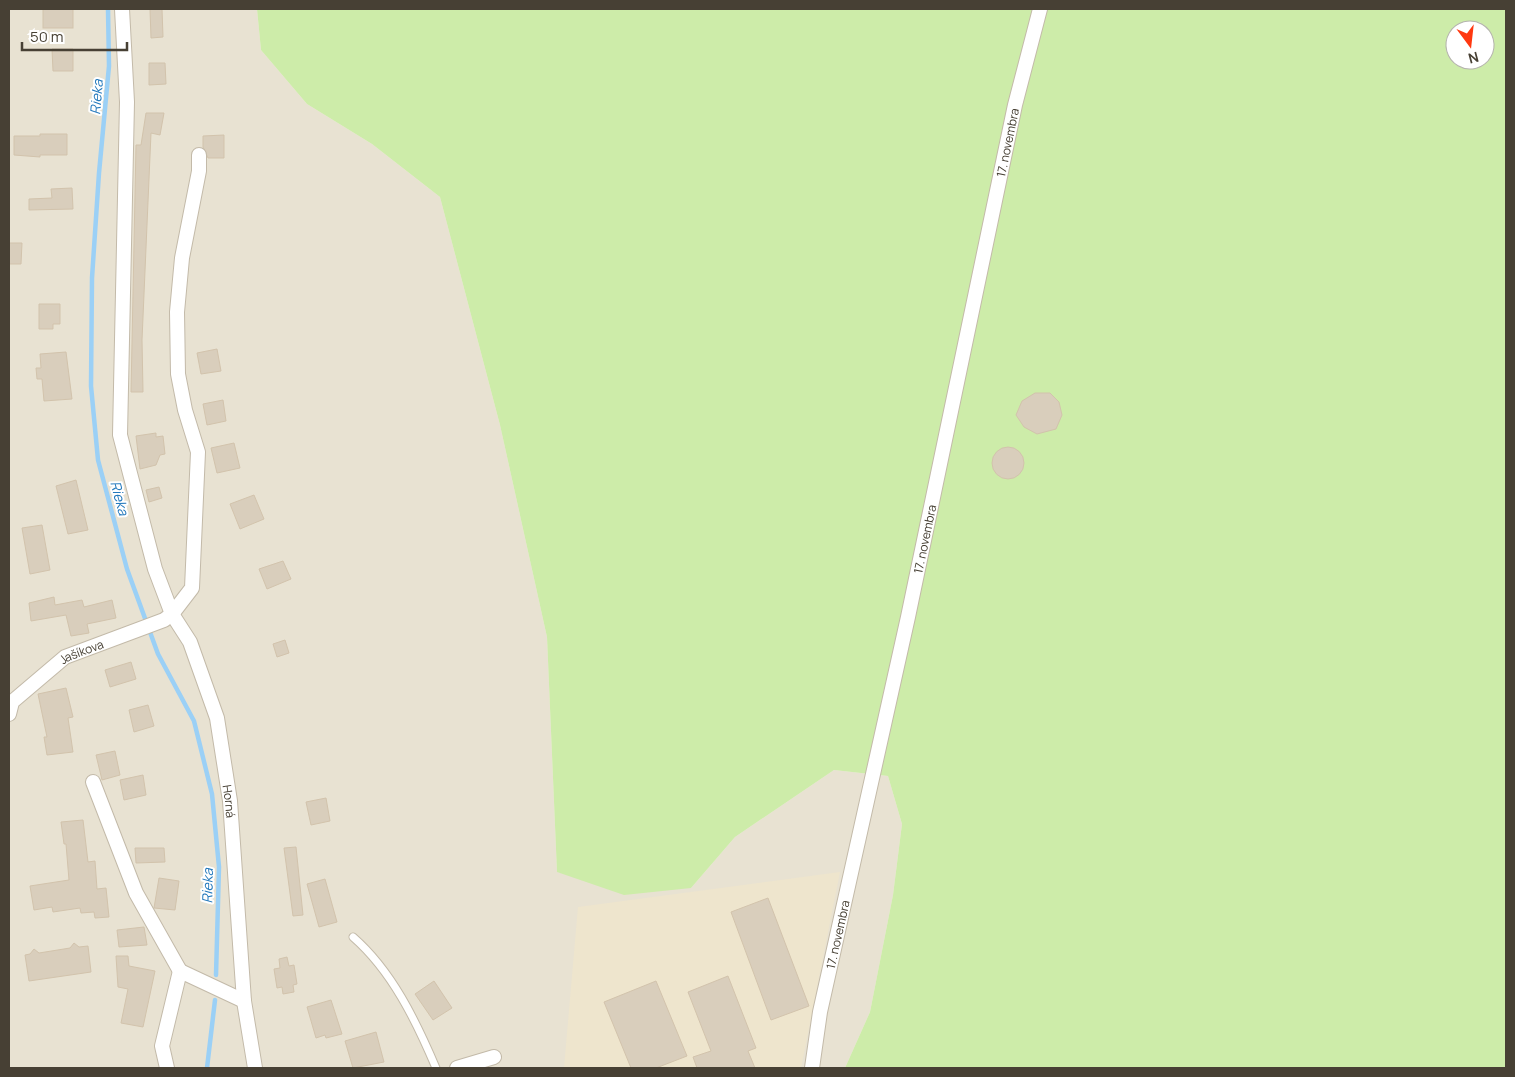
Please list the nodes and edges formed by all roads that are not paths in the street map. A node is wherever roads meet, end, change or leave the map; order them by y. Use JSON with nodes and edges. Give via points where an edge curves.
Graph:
{"nodes":[{"id":1,"x":122,"y":9,"type":"edge"},
{"id":2,"x":1040,"y":9,"type":"edge"},
{"id":3,"x":199,"y":155,"type":"dead end"},
{"id":4,"x":168,"y":617,"type":"junction"},
{"id":5,"x":9,"y":714,"type":"edge"},
{"id":6,"x":93,"y":782,"type":"dead end"},
{"id":7,"x":353,"y":937,"type":"dead end"},
{"id":8,"x":180,"y":971,"type":"junction"},
{"id":9,"x":244,"y":1000,"type":"junction"},
{"id":10,"x":494,"y":1057,"type":"dead end"},
{"id":11,"x":167,"y":1068,"type":"edge"},
{"id":12,"x":255,"y":1068,"type":"edge"},
{"id":13,"x":436,"y":1068,"type":"edge"},
{"id":14,"x":457,"y":1068,"type":"edge"},
{"id":15,"x":812,"y":1068,"type":"edge"}],
"edges":[{"from":1,"to":4,"type":"street","name":"Horná","via":[[126,102],[120,434]]},
{"from":2,"to":15,"type":"street","name":"17. novembra","via":[[1015,105],[908,617],[820,1012]]},
{"from":3,"to":4,"type":"street","via":[[198,179],[182,258],[176,331],[178,374],[198,452],[192,588]]},
{"from":4,"to":5,"type":"street","name":"Jašíkova","via":[[65,657],[12,702]]},
{"from":4,"to":9,"type":"street","name":"Horná","via":[[190,642],[217,718],[230,801]]},
{"from":6,"to":8,"type":"street","via":[[136,893]]},
{"from":7,"to":13,"type":"lane","via":[[381,966],[417,1027]]},
{"from":8,"to":9,"type":"street"},
{"from":8,"to":11,"type":"street","via":[[162,1046]]},
{"from":9,"to":12,"type":"street","name":"Horná"},
{"from":10,"to":14,"type":"street"}]}
